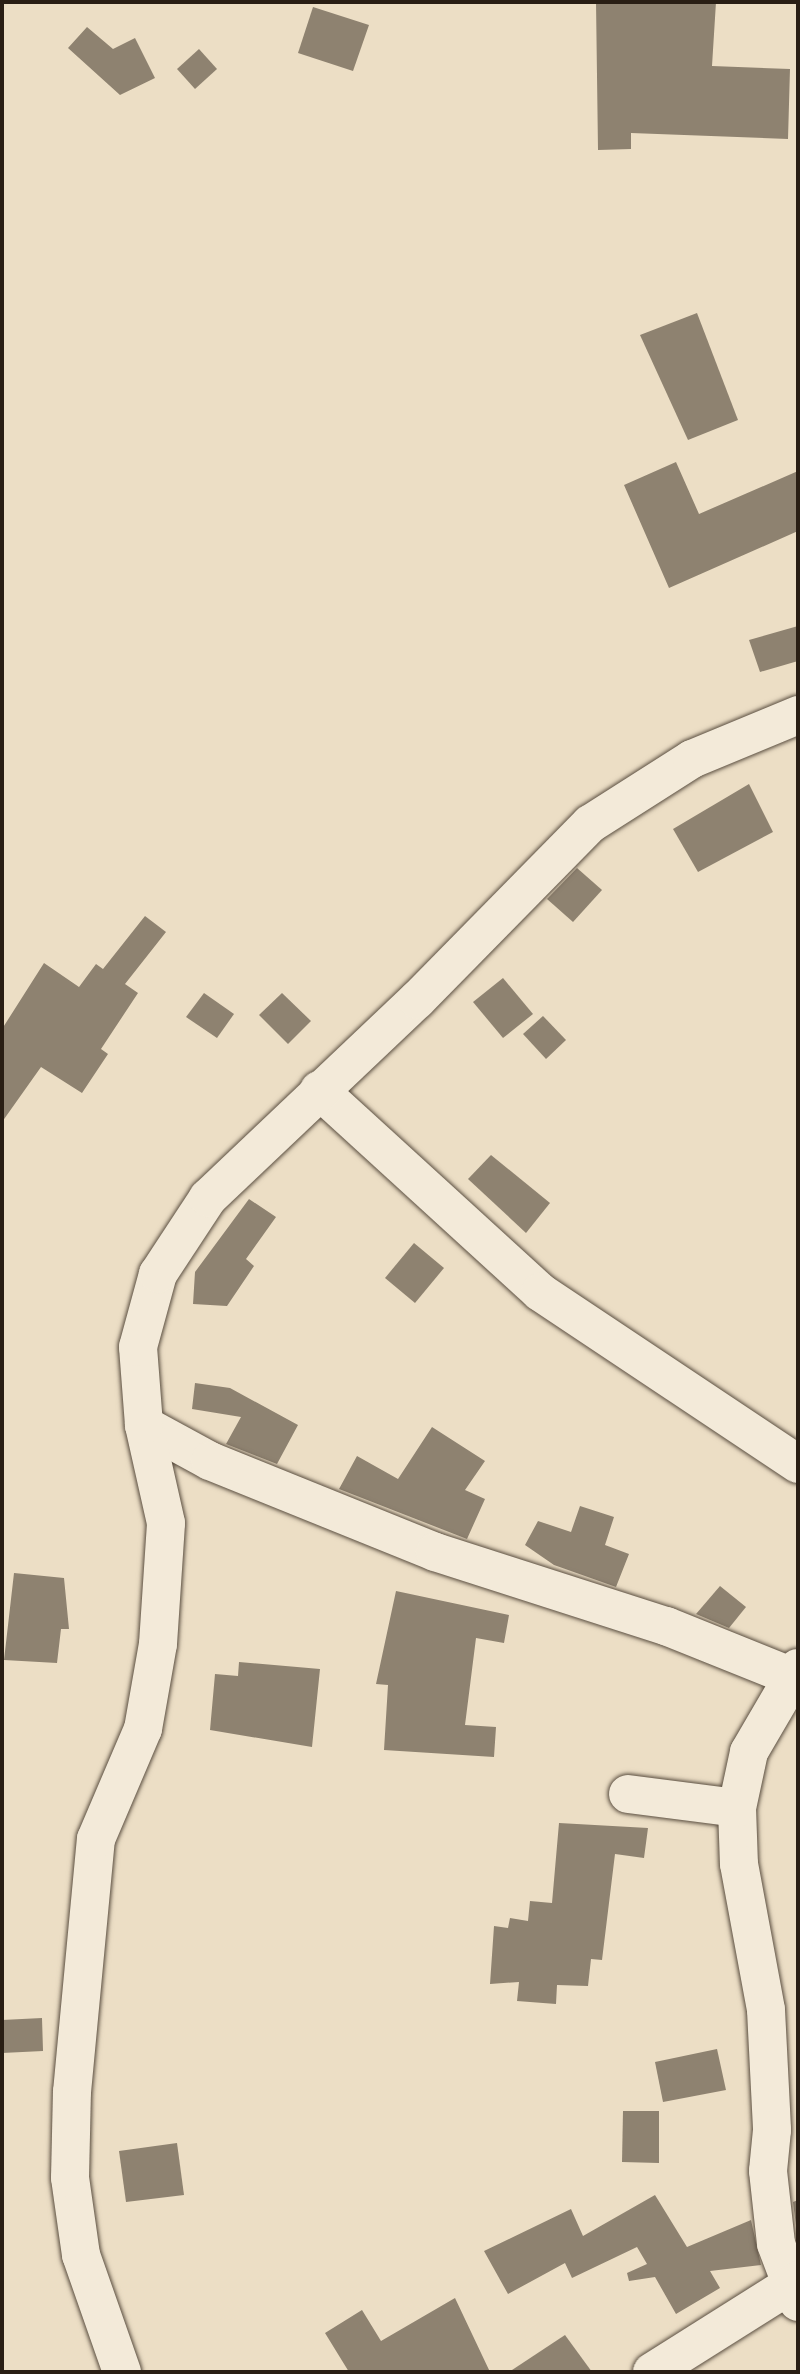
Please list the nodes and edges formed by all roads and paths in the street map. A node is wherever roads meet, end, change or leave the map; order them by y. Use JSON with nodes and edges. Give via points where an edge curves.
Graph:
{"nodes":[{"id":1,"x":798,"y":715,"type":"edge"},
{"id":2,"x":319,"y":1090,"type":"junction"},
{"id":3,"x":144,"y":1425,"type":"junction"},
{"id":4,"x":798,"y":1464,"type":"edge"},
{"id":5,"x":796,"y":1672,"type":"edge"},
{"id":6,"x":628,"y":1794,"type":"dead end"},
{"id":7,"x":737,"y":1808,"type":"junction"},
{"id":8,"x":795,"y":2288,"type":"edge"},
{"id":9,"x":122,"y":2372,"type":"edge"},
{"id":10,"x":652,"y":2372,"type":"edge"}],
"edges":[{"from":1,"to":2,"type":"street","via":[[692,759],[590,824],[417,1000]]},
{"from":2,"to":3,"type":"street","via":[[208,1198],[158,1274],[138,1347]]},
{"from":2,"to":4,"type":"street","via":[[540,1292]]},
{"from":3,"to":5,"type":"street","via":[[210,1461],[435,1552]]},
{"from":3,"to":9,"type":"street","via":[[166,1523],[158,1644],[143,1729],[96,1839],[81,1959],[69,2178],[80,2255]]},
{"from":5,"to":7,"type":"street","via":[[749,1752]]},
{"from":6,"to":7,"type":"street"},
{"from":7,"to":8,"type":"street","via":[[740,1864],[766,2010],[772,2130],[768,2171],[776,2244]]},
{"from":8,"to":10,"type":"street"}]}
